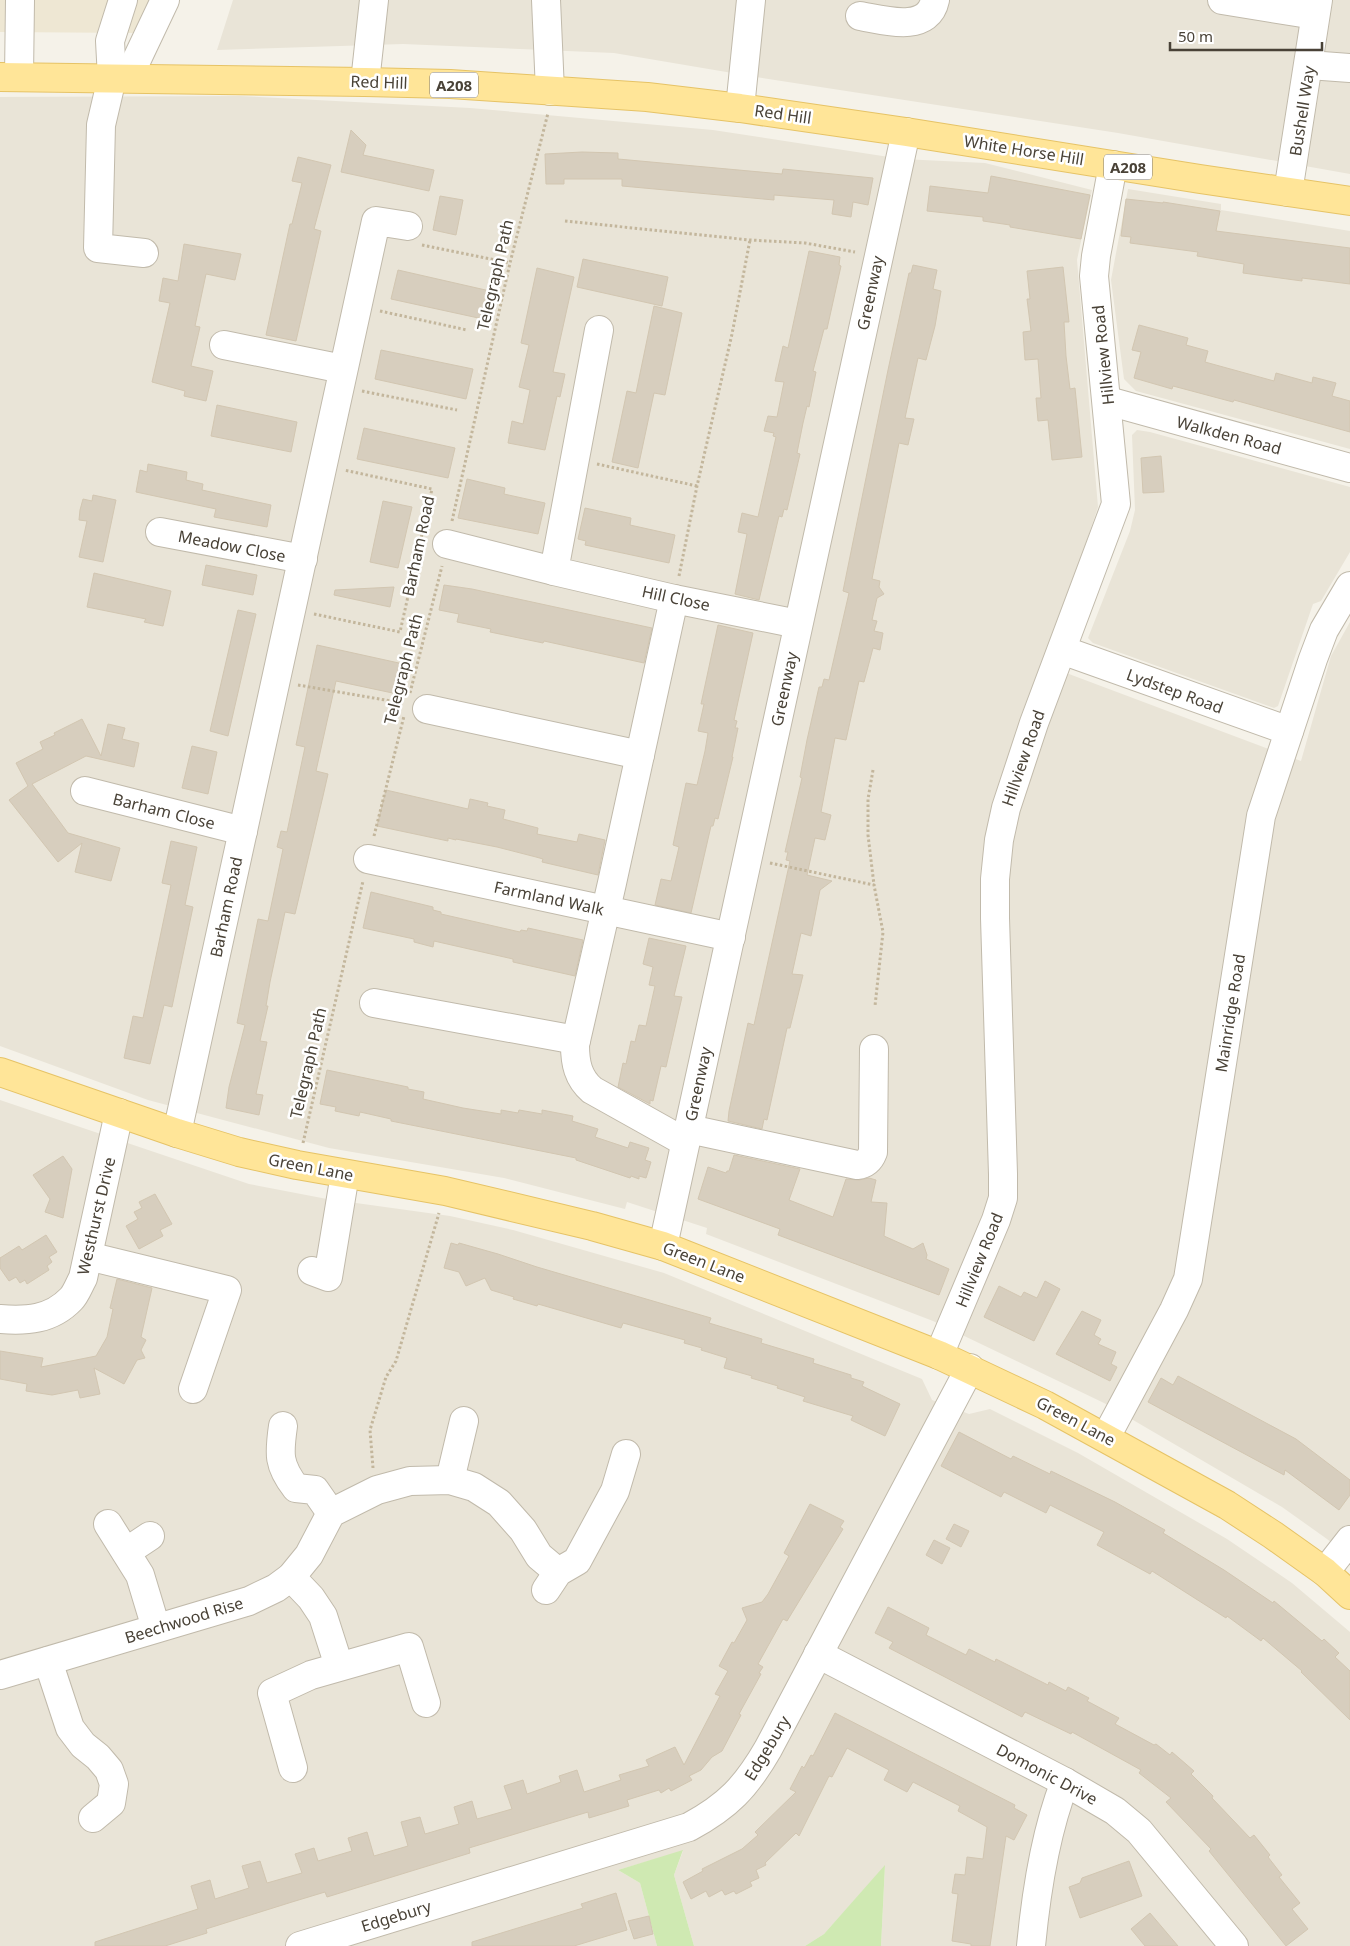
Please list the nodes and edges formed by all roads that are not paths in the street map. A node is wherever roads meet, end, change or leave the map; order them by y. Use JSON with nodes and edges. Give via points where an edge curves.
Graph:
{"nodes":[{"id":1,"x":20,"y":0,"type":"edge"},
{"id":2,"x":122,"y":0,"type":"edge"},
{"id":3,"x":165,"y":0,"type":"edge"},
{"id":4,"x":374,"y":0,"type":"edge"},
{"id":5,"x":546,"y":0,"type":"edge"},
{"id":6,"x":752,"y":0,"type":"edge"},
{"id":7,"x":935,"y":0,"type":"edge"},
{"id":8,"x":1222,"y":0,"type":"edge"},
{"id":9,"x":1317,"y":7,"type":"edge"},
{"id":10,"x":860,"y":16,"type":"dead end"},
{"id":11,"x":1309,"y":65,"type":"junction"},
{"id":12,"x":1350,"y":68,"type":"edge"},
{"id":13,"x":9,"y":77,"type":"edge"},
{"id":14,"x":120,"y":78,"type":"junction"},
{"id":15,"x":365,"y":82,"type":"junction"},
{"id":16,"x":552,"y":91,"type":"junction"},
{"id":17,"x":740,"y":108,"type":"junction"},
{"id":18,"x":906,"y":132,"type":"junction"},
{"id":19,"x":1114,"y":164,"type":"junction"},
{"id":20,"x":1288,"y":192,"type":"junction"},
{"id":21,"x":1350,"y":201,"type":"edge"},
{"id":22,"x":411,"y":235,"type":"road end"},
{"id":23,"x":144,"y":252,"type":"dead end"},
{"id":24,"x":599,"y":330,"type":"dead end"},
{"id":25,"x":224,"y":345,"type":"dead end"},
{"id":26,"x":341,"y":378,"type":"junction"},
{"id":27,"x":1108,"y":402,"type":"junction"},
{"id":28,"x":1350,"y":468,"type":"edge"},
{"id":29,"x":160,"y":532,"type":"dead end"},
{"id":30,"x":447,"y":544,"type":"road end"},
{"id":31,"x":303,"y":559,"type":"junction"},
{"id":32,"x":554,"y":571,"type":"junction"},
{"id":33,"x":1350,"y":586,"type":"edge"},
{"id":34,"x":674,"y":599,"type":"junction"},
{"id":35,"x":798,"y":624,"type":"junction"},
{"id":36,"x":1062,"y":650,"type":"junction"},
{"id":37,"x":414,"y":706,"type":"road end"},
{"id":38,"x":1289,"y":731,"type":"junction"},
{"id":39,"x":640,"y":755,"type":"junction"},
{"id":40,"x":85,"y":791,"type":"dead end"},
{"id":41,"x":243,"y":831,"type":"junction"},
{"id":42,"x":368,"y":858,"type":"road end"},
{"id":43,"x":606,"y":910,"type":"junction"},
{"id":44,"x":731,"y":937,"type":"junction"},
{"id":45,"x":374,"y":1003,"type":"dead end"},
{"id":46,"x":576,"y":1040,"type":"junction"},
{"id":47,"x":874,"y":1049,"type":"dead end"},
{"id":48,"x":0,"y":1072,"type":"edge"},
{"id":49,"x":119,"y":1114,"type":"junction"},
{"id":50,"x":177,"y":1133,"type":"junction"},
{"id":51,"x":687,"y":1136,"type":"junction"},
{"id":52,"x":345,"y":1174,"type":"junction"},
{"id":53,"x":663,"y":1246,"type":"junction"},
{"id":54,"x":88,"y":1256,"type":"junction"},
{"id":55,"x":327,"y":1276,"type":"dead end"},
{"id":56,"x":0,"y":1319,"type":"edge"},
{"id":57,"x":940,"y":1355,"type":"junction"},
{"id":58,"x":970,"y":1368,"type":"junction"},
{"id":59,"x":193,"y":1389,"type":"dead end"},
{"id":60,"x":464,"y":1421,"type":"dead end"},
{"id":61,"x":283,"y":1426,"type":"dead end"},
{"id":62,"x":1106,"y":1437,"type":"junction"},
{"id":63,"x":626,"y":1454,"type":"dead end"},
{"id":64,"x":450,"y":1480,"type":"junction"},
{"id":65,"x":331,"y":1513,"type":"junction"},
{"id":66,"x":108,"y":1524,"type":"dead end"},
{"id":67,"x":150,"y":1536,"type":"dead end"},
{"id":68,"x":1350,"y":1540,"type":"edge"},
{"id":69,"x":126,"y":1552,"type":"junction"},
{"id":70,"x":1325,"y":1572,"type":"junction"},
{"id":71,"x":291,"y":1577,"type":"junction"},
{"id":72,"x":1350,"y":1595,"type":"edge"},
{"id":73,"x":156,"y":1628,"type":"junction"},
{"id":74,"x":818,"y":1654,"type":"junction"},
{"id":75,"x":48,"y":1661,"type":"junction"},
{"id":76,"x":339,"y":1666,"type":"junction"},
{"id":77,"x":0,"y":1675,"type":"edge"},
{"id":78,"x":426,"y":1703,"type":"dead end"},
{"id":79,"x":293,"y":1768,"type":"dead end"},
{"id":80,"x":1065,"y":1782,"type":"junction"},
{"id":81,"x":93,"y":1818,"type":"dead end"},
{"id":82,"x":300,"y":1946,"type":"edge"},
{"id":83,"x":1031,"y":1946,"type":"edge"},
{"id":84,"x":1234,"y":1946,"type":"edge"}],
"edges":[{"from":1,"to":13,"type":"street"},
{"from":2,"to":14,"type":"street","via":[[110,40]]},
{"from":3,"to":14,"type":"street"},
{"from":4,"to":15,"type":"street"},
{"from":5,"to":16,"type":"street"},
{"from":6,"to":17,"type":"street"},
{"from":7,"to":10,"type":"street","via":[[930,10],[917,21],[906,23]]},
{"from":8,"to":9,"type":"street"},
{"from":9,"to":11,"type":"street","name":"Bushell Way"},
{"from":11,"to":12,"type":"street"},
{"from":11,"to":20,"type":"street","name":"Bushell Way"},
{"from":13,"to":14,"type":"main road","name":"Red Hill","number":"A208"},
{"from":14,"to":15,"type":"main road","name":"Red Hill","number":"A208"},
{"from":14,"to":23,"type":"street","via":[[100,125],[98,248]]},
{"from":15,"to":16,"type":"main road","name":"Red Hill","number":"A208"},
{"from":16,"to":17,"type":"main road","name":"Red Hill","number":"A208","via":[[648,97]]},
{"from":17,"to":18,"type":"main road","name":"Red Hill","number":"A208"},
{"from":18,"to":19,"type":"main road","name":"White Horse Hill","number":"A208"},
{"from":18,"to":35,"type":"street","name":"Greenway"},
{"from":19,"to":20,"type":"main road","name":"White Horse Hill","number":"A208"},
{"from":19,"to":27,"type":"street","name":"Hillview Road","via":[[1094,276]]},
{"from":20,"to":21,"type":"main road","name":"White Horse Hill","number":"A208"},
{"from":22,"to":26,"type":"street","name":"Barham Road","via":[[376,221]]},
{"from":24,"to":32,"type":"street"},
{"from":25,"to":26,"type":"street"},
{"from":26,"to":31,"type":"street","name":"Barham Road"},
{"from":27,"to":28,"type":"street","name":"Walkden Road"},
{"from":27,"to":36,"type":"street","name":"Hillview Road","via":[[1116,504]]},
{"from":29,"to":31,"type":"street","name":"Meadow Close"},
{"from":30,"to":32,"type":"street","name":"Hill Close"},
{"from":31,"to":41,"type":"street","name":"Barham Road"},
{"from":32,"to":34,"type":"street","name":"Hill Close"},
{"from":33,"to":38,"type":"street","name":"Mainridge Road","via":[[1324,630]]},
{"from":34,"to":35,"type":"street","name":"Hill Close"},
{"from":34,"to":39,"type":"street"},
{"from":35,"to":44,"type":"street","name":"Greenway"},
{"from":36,"to":38,"type":"street","name":"Lydstep Road"},
{"from":36,"to":57,"type":"street","name":"Hillview Road","via":[[1034,723],[999,840],[995,918],[1003,1198]]},
{"from":37,"to":39,"type":"street"},
{"from":38,"to":62,"type":"street","name":"Mainridge Road","via":[[1261,816],[1188,1279]]},
{"from":39,"to":43,"type":"street"},
{"from":40,"to":41,"type":"street","name":"Barham Close"},
{"from":41,"to":50,"type":"street","name":"Barham Road"},
{"from":42,"to":43,"type":"street","name":"Farmland Walk"},
{"from":43,"to":44,"type":"street","name":"Farmland Walk"},
{"from":43,"to":46,"type":"street"},
{"from":44,"to":51,"type":"street","name":"Greenway"},
{"from":45,"to":46,"type":"street"},
{"from":46,"to":51,"type":"street","via":[[575,1061],[584,1083],[592,1090]]},
{"from":47,"to":51,"type":"street","via":[[873,1152],[864,1164],[857,1166]]},
{"from":48,"to":49,"type":"main road","name":"Green Lane"},
{"from":49,"to":50,"type":"main road","name":"Green Lane"},
{"from":49,"to":54,"type":"street","name":"Westhurst Drive"},
{"from":50,"to":52,"type":"main road","name":"Green Lane","via":[[239,1152]]},
{"from":51,"to":53,"type":"street","name":"Greenway"},
{"from":52,"to":53,"type":"main road","name":"Green Lane","via":[[445,1191]]},
{"from":52,"to":55,"type":"street"},
{"from":53,"to":57,"type":"main road","name":"Green Lane"},
{"from":54,"to":56,"type":"street","name":"Westhurst Drive","via":[[83,1278],[72,1299],[52,1314],[24,1321]]},
{"from":54,"to":59,"type":"street","via":[[227,1290]]},
{"from":57,"to":58,"type":"main road","name":"Green Lane"},
{"from":58,"to":62,"type":"main road","name":"Green Lane"},
{"from":58,"to":74,"type":"street","name":"Edgebury"},
{"from":60,"to":64,"type":"street"},
{"from":61,"to":65,"type":"street","via":[[279,1451],[285,1474],[296,1488],[315,1490]]},
{"from":62,"to":70,"type":"main road","name":"Green Lane","via":[[1227,1505]]},
{"from":63,"to":64,"type":"street","via":[[615,1491],[577,1561],[552,1581],[523,1530],[499,1503],[474,1488]]},
{"from":64,"to":65,"type":"street","via":[[410,1481],[377,1490]]},
{"from":65,"to":71,"type":"street","name":"Beechwood Rise","via":[[309,1555]]},
{"from":66,"to":69,"type":"street"},
{"from":67,"to":69,"type":"street"},
{"from":68,"to":70,"type":"street"},
{"from":69,"to":73,"type":"street","via":[[140,1575]]},
{"from":70,"to":72,"type":"main road","name":"Green Lane"},
{"from":71,"to":73,"type":"street","name":"Beechwood Rise","via":[[249,1601]]},
{"from":71,"to":76,"type":"street","via":[[323,1616]]},
{"from":73,"to":75,"type":"street","name":"Beechwood Rise"},
{"from":74,"to":80,"type":"street","name":"Domonic Drive"},
{"from":74,"to":82,"type":"street","name":"Edgebury","via":[[753,1775],[724,1806],[708,1817],[689,1827]]},
{"from":75,"to":77,"type":"street","name":"Beechwood Rise"},
{"from":75,"to":81,"type":"street","via":[[70,1728],[109,1770],[114,1784],[111,1803]]},
{"from":76,"to":78,"type":"street","via":[[409,1647]]},
{"from":76,"to":79,"type":"street","via":[[272,1693]]},
{"from":80,"to":83,"type":"street","via":[[1055,1806]]},
{"from":80,"to":84,"type":"street","name":"Domonic Drive","via":[[1115,1811],[1139,1831]]}]}
